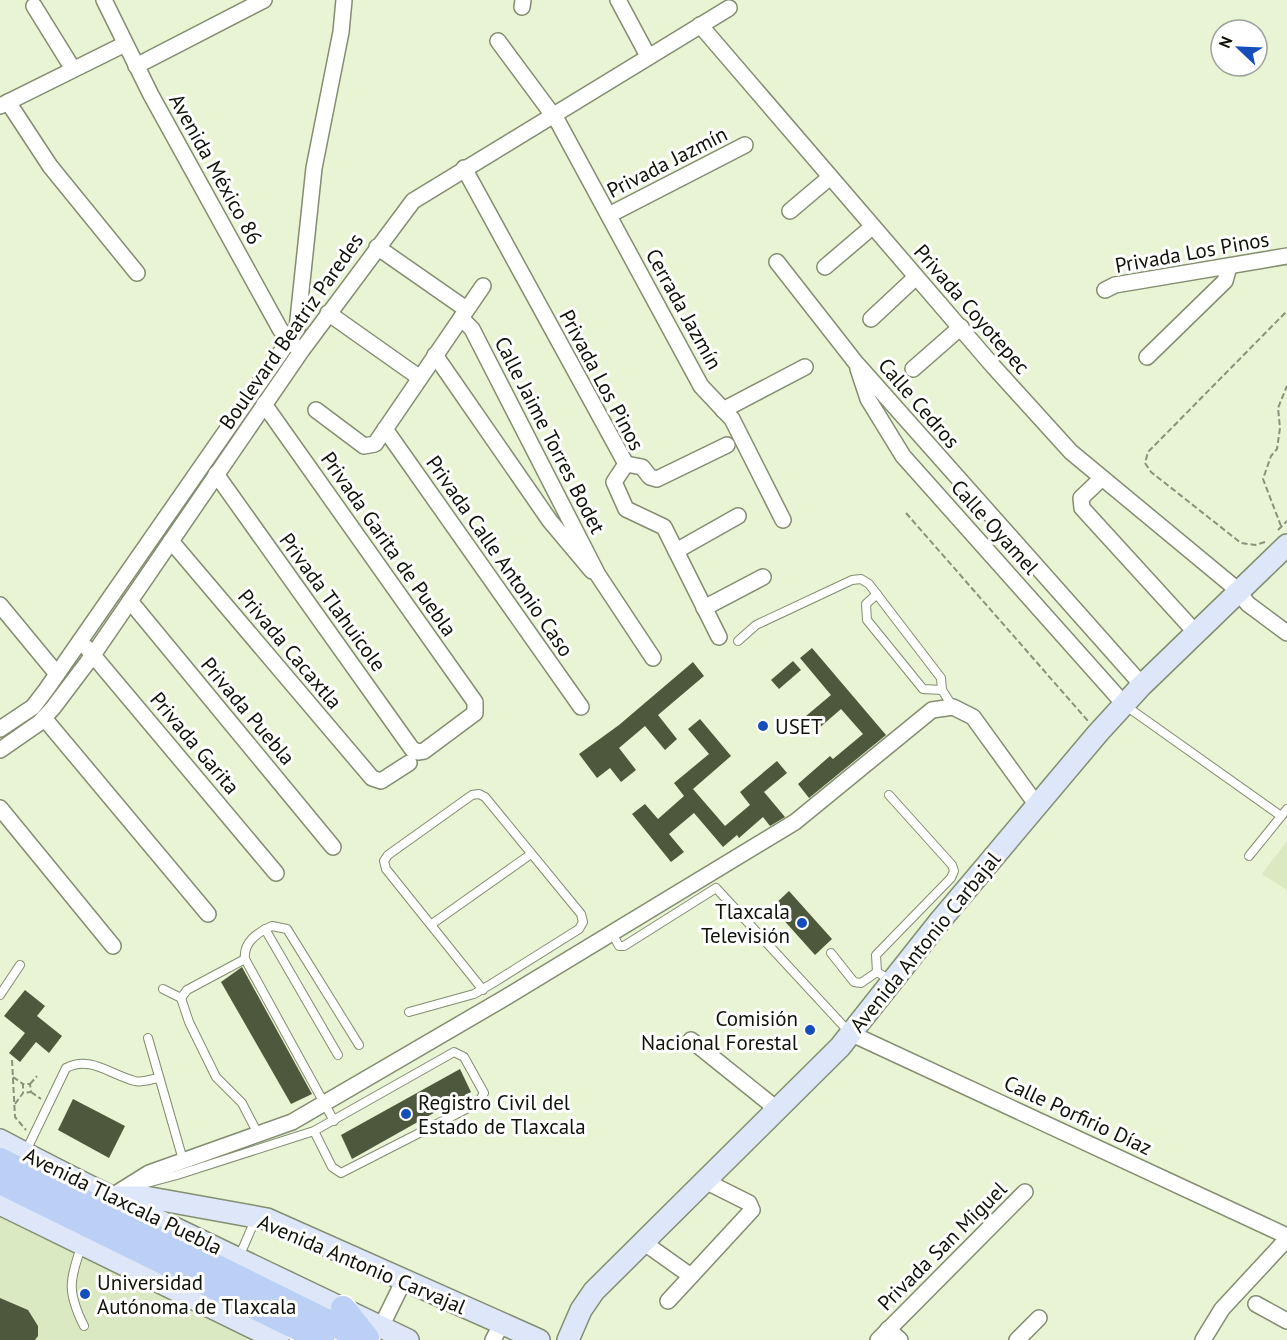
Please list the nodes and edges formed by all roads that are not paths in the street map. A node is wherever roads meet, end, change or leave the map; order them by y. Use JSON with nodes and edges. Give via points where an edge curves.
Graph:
{"nodes":[{"id":1,"x":104,"y":0,"type":"edge"},
{"id":2,"x":264,"y":0,"type":"edge"},
{"id":3,"x":344,"y":0,"type":"edge"},
{"id":4,"x":618,"y":0,"type":"edge"},
{"id":5,"x":34,"y":6,"type":"dead end"},
{"id":6,"x":729,"y":8,"type":"dead end"},
{"id":7,"x":700,"y":25,"type":"junction"},
{"id":8,"x":498,"y":41,"type":"dead end"},
{"id":9,"x":125,"y":44,"type":"junction"},
{"id":10,"x":648,"y":56,"type":"junction"},
{"id":11,"x":136,"y":66,"type":"junction"},
{"id":12,"x":73,"y":69,"type":"junction"},
{"id":13,"x":4,"y":104,"type":"edge"},
{"id":14,"x":553,"y":114,"type":"junction"},
{"id":15,"x":745,"y":145,"type":"dead end"},
{"id":16,"x":464,"y":168,"type":"junction"},
{"id":17,"x":829,"y":178,"type":"junction"},
{"id":18,"x":790,"y":211,"type":"dead end"},
{"id":19,"x":609,"y":215,"type":"junction"},
{"id":20,"x":872,"y":227,"type":"junction"},
{"id":21,"x":377,"y":247,"type":"junction"},
{"id":22,"x":1287,"y":256,"type":"edge"},
{"id":23,"x":777,"y":262,"type":"dead end"},
{"id":24,"x":825,"y":267,"type":"dead end"},
{"id":25,"x":1228,"y":267,"type":"junction"},
{"id":26,"x":137,"y":273,"type":"dead end"},
{"id":27,"x":916,"y":277,"type":"junction"},
{"id":28,"x":483,"y":286,"type":"dead end"},
{"id":29,"x":1105,"y":290,"type":"dead end"},
{"id":30,"x":328,"y":313,"type":"junction"},
{"id":31,"x":464,"y":314,"type":"junction"},
{"id":32,"x":871,"y":319,"type":"dead end"},
{"id":33,"x":961,"y":327,"type":"junction"},
{"id":34,"x":289,"y":340,"type":"junction"},
{"id":35,"x":302,"y":350,"type":"junction"},
{"id":36,"x":435,"y":355,"type":"junction"},
{"id":37,"x":1147,"y":357,"type":"dead end"},
{"id":38,"x":856,"y":363,"type":"junction"},
{"id":39,"x":805,"y":367,"type":"dead end"},
{"id":40,"x":913,"y":369,"type":"dead end"},
{"id":41,"x":420,"y":378,"type":"junction"},
{"id":42,"x":264,"y":404,"type":"junction"},
{"id":43,"x":316,"y":410,"type":"dead end"},
{"id":44,"x":723,"y":410,"type":"junction"},
{"id":45,"x":385,"y":429,"type":"junction"},
{"id":46,"x":727,"y":445,"type":"dead end"},
{"id":47,"x":626,"y":464,"type":"junction"},
{"id":48,"x":216,"y":474,"type":"junction"},
{"id":49,"x":1102,"y":478,"type":"junction"},
{"id":50,"x":738,"y":516,"type":"dead end"},
{"id":51,"x":783,"y":520,"type":"dead end"},
{"id":52,"x":993,"y":520,"type":"junction"},
{"id":53,"x":1281,"y":535,"type":"edge"},
{"id":54,"x":975,"y":536,"type":"junction"},
{"id":55,"x":171,"y":541,"type":"junction"},
{"id":56,"x":676,"y":551,"type":"junction"},
{"id":57,"x":598,"y":575,"type":"junction"},
{"id":58,"x":763,"y":577,"type":"dead end"},
{"id":59,"x":877,"y":594,"type":"junction"},
{"id":60,"x":1238,"y":594,"type":"junction"},
{"id":61,"x":130,"y":601,"type":"junction"},
{"id":62,"x":0,"y":605,"type":"edge"},
{"id":63,"x":704,"y":608,"type":"junction"},
{"id":64,"x":1287,"y":633,"type":"edge"},
{"id":65,"x":1197,"y":634,"type":"junction"},
{"id":66,"x":719,"y":637,"type":"dead end"},
{"id":67,"x":738,"y":640,"type":"dead end"},
{"id":68,"x":80,"y":641,"type":"junction"},
{"id":69,"x":93,"y":655,"type":"junction"},
{"id":70,"x":653,"y":658,"type":"dead end"},
{"id":71,"x":57,"y":674,"type":"junction"},
{"id":72,"x":1142,"y":685,"type":"junction"},
{"id":73,"x":942,"y":690,"type":"junction"},
{"id":74,"x":1124,"y":704,"type":"junction"},
{"id":75,"x":952,"y":706,"type":"junction"},
{"id":76,"x":581,"y":707,"type":"dead end"},
{"id":77,"x":44,"y":718,"type":"junction"},
{"id":78,"x":0,"y":729,"type":"edge"},
{"id":79,"x":0,"y":750,"type":"edge"},
{"id":80,"x":413,"y":758,"type":"junction"},
{"id":81,"x":889,"y":795,"type":"dead end"},
{"id":82,"x":1036,"y":804,"type":"junction"},
{"id":83,"x":0,"y":808,"type":"edge"},
{"id":84,"x":1287,"y":809,"type":"edge"},
{"id":85,"x":1281,"y":816,"type":"junction"},
{"id":86,"x":333,"y":847,"type":"dead end"},
{"id":87,"x":531,"y":854,"type":"junction"},
{"id":88,"x":1249,"y":856,"type":"dead end"},
{"id":89,"x":276,"y":873,"type":"dead end"},
{"id":90,"x":208,"y":914,"type":"dead end"},
{"id":91,"x":432,"y":924,"type":"junction"},
{"id":92,"x":265,"y":929,"type":"junction"},
{"id":93,"x":612,"y":933,"type":"junction"},
{"id":94,"x":113,"y":946,"type":"dead end"},
{"id":95,"x":831,"y":953,"type":"dead end"},
{"id":96,"x":245,"y":959,"type":"junction"},
{"id":97,"x":20,"y":965,"type":"dead end"},
{"id":98,"x":885,"y":977,"type":"junction"},
{"id":99,"x":493,"y":983,"type":"junction"},
{"id":100,"x":163,"y":989,"type":"dead end"},
{"id":101,"x":483,"y":990,"type":"junction"},
{"id":102,"x":0,"y":994,"type":"edge"},
{"id":103,"x":181,"y":998,"type":"junction"},
{"id":104,"x":503,"y":999,"type":"junction"},
{"id":105,"x":409,"y":1012,"type":"dead end"},
{"id":106,"x":852,"y":1034,"type":"junction"},
{"id":107,"x":148,"y":1038,"type":"dead end"},
{"id":108,"x":691,"y":1040,"type":"dead end"},
{"id":109,"x":359,"y":1045,"type":"dead end"},
{"id":110,"x":338,"y":1055,"type":"dead end"},
{"id":111,"x":159,"y":1078,"type":"junction"},
{"id":112,"x":326,"y":1103,"type":"junction"},
{"id":113,"x":778,"y":1110,"type":"junction"},
{"id":114,"x":334,"y":1120,"type":"junction"},
{"id":115,"x":314,"y":1131,"type":"junction"},
{"id":116,"x":258,"y":1134,"type":"junction"},
{"id":117,"x":0,"y":1140,"type":"edge"},
{"id":118,"x":25,"y":1153,"type":"junction"},
{"id":119,"x":0,"y":1160,"type":"edge"},
{"id":120,"x":183,"y":1160,"type":"junction"},
{"id":121,"x":705,"y":1181,"type":"junction"},
{"id":122,"x":0,"y":1182,"type":"edge"},
{"id":123,"x":1025,"y":1192,"type":"dead end"},
{"id":124,"x":0,"y":1204,"type":"edge"},
{"id":125,"x":100,"y":1212,"type":"junction"},
{"id":126,"x":256,"y":1217,"type":"junction"},
{"id":127,"x":1287,"y":1237,"type":"edge"},
{"id":128,"x":643,"y":1242,"type":"junction"},
{"id":129,"x":239,"y":1257,"type":"junction"},
{"id":130,"x":691,"y":1276,"type":"junction"},
{"id":131,"x":404,"y":1280,"type":"junction"},
{"id":132,"x":668,"y":1301,"type":"dead end"},
{"id":133,"x":1256,"y":1304,"type":"dead end"},
{"id":134,"x":343,"y":1308,"type":"joint"},
{"id":135,"x":1039,"y":1318,"type":"dead end"},
{"id":136,"x":1287,"y":1321,"type":"edge"},
{"id":137,"x":84,"y":1326,"type":"dead end"},
{"id":138,"x":497,"y":1332,"type":"edge"},
{"id":139,"x":371,"y":1336,"type":"edge"},
{"id":140,"x":888,"y":1336,"type":"edge"},
{"id":141,"x":278,"y":1340,"type":"edge"},
{"id":142,"x":322,"y":1340,"type":"edge"},
{"id":143,"x":408,"y":1340,"type":"edge"},
{"id":144,"x":539,"y":1340,"type":"edge"},
{"id":145,"x":568,"y":1340,"type":"edge"},
{"id":146,"x":1017,"y":1340,"type":"edge"},
{"id":147,"x":1203,"y":1340,"type":"edge"}],
"edges":[{"from":1,"to":9,"type":"street","name":"Avenida México 86"},
{"from":2,"to":11,"type":"street"},
{"from":3,"to":34,"type":"street","name":"Boulevard Beatriz Paredes","via":[[314,168],[297,329]]},
{"from":4,"to":10,"type":"street"},
{"from":5,"to":12,"type":"street"},
{"from":6,"to":7,"type":"street","name":"Boulevard Beatriz Paredes"},
{"from":7,"to":10,"type":"street","name":"Boulevard Beatriz Paredes"},
{"from":7,"to":17,"type":"street","name":"Privada Coyotepec"},
{"from":8,"to":14,"type":"street","name":"Cerrada Jazmín"},
{"from":9,"to":11,"type":"street","name":"Avenida México 86"},
{"from":9,"to":12,"type":"street"},
{"from":10,"to":14,"type":"street","name":"Boulevard Beatriz Paredes"},
{"from":11,"to":34,"type":"street","name":"Avenida México 86"},
{"from":12,"to":13,"type":"street"},
{"from":13,"to":26,"type":"street"},
{"from":14,"to":16,"type":"street","name":"Boulevard Beatriz Paredes"},
{"from":14,"to":19,"type":"street","name":"Cerrada Jazmín"},
{"from":15,"to":19,"type":"street","name":"Privada Jazmín"},
{"from":16,"to":21,"type":"street","name":"Boulevard Beatriz Paredes","via":[[413,201]]},
{"from":16,"to":47,"type":"street","name":"Privada Los Pinos"},
{"from":17,"to":18,"type":"street"},
{"from":17,"to":20,"type":"street","name":"Privada Coyotepec"},
{"from":19,"to":44,"type":"street","name":"Cerrada Jazmín","via":[[701,386]]},
{"from":20,"to":24,"type":"street"},
{"from":20,"to":27,"type":"street","name":"Privada Coyotepec"},
{"from":21,"to":30,"type":"street","name":"Boulevard Beatriz Paredes"},
{"from":21,"to":31,"type":"street","name":"Calle Jaime Torres Bodet"},
{"from":22,"to":25,"type":"street","name":"Privada Los Pinos"},
{"from":23,"to":38,"type":"street","name":"Calle Cedros"},
{"from":25,"to":29,"type":"street","name":"Privada Los Pinos","via":[[1115,285]]},
{"from":25,"to":37,"type":"street","via":[[1225,281]]},
{"from":27,"to":32,"type":"street"},
{"from":27,"to":33,"type":"street","name":"Privada Coyotepec"},
{"from":28,"to":31,"type":"street"},
{"from":30,"to":35,"type":"street","name":"Boulevard Beatriz Paredes"},
{"from":30,"to":41,"type":"street"},
{"from":31,"to":36,"type":"street"},
{"from":31,"to":57,"type":"street","name":"Calle Jaime Torres Bodet"},
{"from":33,"to":40,"type":"street"},
{"from":33,"to":49,"type":"street","name":"Privada Coyotepec","via":[[1036,415]]},
{"from":34,"to":35,"type":"street","name":"Avenida México 86"},
{"from":34,"to":68,"type":"street","name":"Boulevard Beatriz Paredes"},
{"from":35,"to":42,"type":"street","name":"Boulevard Beatriz Paredes"},
{"from":36,"to":41,"type":"street"},
{"from":36,"to":57,"type":"street","name":"Calle Jaime Torres Bodet","via":[[550,522]]},
{"from":38,"to":52,"type":"street","name":"Calle Cedros"},
{"from":38,"to":54,"type":"street","name":"Calle Oyamel","via":[[868,399],[903,456]]},
{"from":39,"to":44,"type":"street"},
{"from":41,"to":45,"type":"street"},
{"from":42,"to":48,"type":"street","name":"Boulevard Beatriz Paredes"},
{"from":42,"to":80,"type":"street","name":"Privada Garita de Puebla","via":[[475,702],[477,709],[465,722]]},
{"from":43,"to":45,"type":"street","via":[[367,447],[375,444]]},
{"from":44,"to":51,"type":"street","name":"Cerrada Jazmín","via":[[732,418]]},
{"from":45,"to":76,"type":"street","name":"Privada Calle Antonio Caso"},
{"from":46,"to":47,"type":"street","via":[[657,479],[642,467]]},
{"from":47,"to":56,"type":"street","name":"Privada Los Pinos","via":[[614,482],[626,509],[661,524]]},
{"from":48,"to":55,"type":"street","name":"Boulevard Beatriz Paredes"},
{"from":48,"to":80,"type":"street","name":"Privada Tlahuicole","via":[[412,749]]},
{"from":49,"to":60,"type":"street","name":"Privada Coyotepec","via":[[1234,586]]},
{"from":49,"to":65,"type":"street","via":[[1081,498],[1082,508]]},
{"from":50,"to":56,"type":"street"},
{"from":52,"to":54,"type":"street"},
{"from":52,"to":72,"type":"street","name":"Calle Cedros"},
{"from":53,"to":60,"type":"street","name":"Avenida Antonio Carbajal"},
{"from":54,"to":74,"type":"street","name":"Calle Oyamel"},
{"from":55,"to":61,"type":"street","name":"Boulevard Beatriz Paredes"},
{"from":55,"to":80,"type":"street","name":"Privada Cacaxtla","via":[[372,778],[378,782]]},
{"from":56,"to":63,"type":"street","name":"Privada Los Pinos"},
{"from":57,"to":70,"type":"street","name":"Calle Jaime Torres Bodet"},
{"from":58,"to":63,"type":"street"},
{"from":59,"to":67,"type":"lane","via":[[866,581],[852,580],[756,625]]},
{"from":59,"to":73,"type":"lane","via":[[940,678]]},
{"from":59,"to":73,"type":"lane","via":[[866,604],[867,620],[920,687],[933,692]]},
{"from":60,"to":64,"type":"street","name":"Privada Coyotepec"},
{"from":60,"to":65,"type":"street","name":"Avenida Antonio Carbajal"},
{"from":61,"to":69,"type":"street","name":"Boulevard Beatriz Paredes"},
{"from":61,"to":86,"type":"street","name":"Privada Puebla"},
{"from":62,"to":71,"type":"street"},
{"from":63,"to":66,"type":"street","name":"Privada Los Pinos"},
{"from":65,"to":72,"type":"street","name":"Avenida Antonio Carbajal"},
{"from":68,"to":69,"type":"street","name":"Privada Garita"},
{"from":68,"to":71,"type":"street","name":"Boulevard Beatriz Paredes"},
{"from":69,"to":77,"type":"street","name":"Boulevard Beatriz Paredes"},
{"from":69,"to":89,"type":"street","name":"Privada Garita"},
{"from":71,"to":78,"type":"street","name":"Boulevard Beatriz Paredes","via":[[33,707]]},
{"from":72,"to":74,"type":"street","name":"Avenida Antonio Carbajal"},
{"from":73,"to":75,"type":"lane"},
{"from":74,"to":82,"type":"street","name":"Avenida Antonio Carbajal"},
{"from":74,"to":85,"type":"lane"},
{"from":75,"to":82,"type":"street","via":[[973,717]]},
{"from":75,"to":93,"type":"street","via":[[926,715],[795,822]]},
{"from":77,"to":79,"type":"street","name":"Boulevard Beatriz Paredes"},
{"from":77,"to":90,"type":"street"},
{"from":81,"to":98,"type":"lane","via":[[954,871],[877,953],[874,960]]},
{"from":82,"to":98,"type":"street","name":"Avenida Antonio Carbajal"},
{"from":83,"to":94,"type":"street"},
{"from":84,"to":85,"type":"lane"},
{"from":85,"to":88,"type":"lane"},
{"from":87,"to":91,"type":"lane"},
{"from":87,"to":91,"type":"lane","via":[[485,797],[472,795],[384,861],[386,869]]},
{"from":87,"to":99,"type":"lane","via":[[581,914],[583,922],[579,929]]},
{"from":91,"to":101,"type":"lane"},
{"from":92,"to":96,"type":"lane","via":[[250,941]]},
{"from":92,"to":109,"type":"lane","via":[[280,926],[293,935]]},
{"from":92,"to":110,"type":"lane"},
{"from":93,"to":104,"type":"street"},
{"from":93,"to":106,"type":"lane","via":[[619,946],[624,946],[716,888]]},
{"from":95,"to":98,"type":"lane","via":[[854,982]]},
{"from":96,"to":103,"type":"lane","via":[[187,990]]},
{"from":96,"to":112,"type":"lane"},
{"from":97,"to":102,"type":"lane"},
{"from":98,"to":106,"type":"street","name":"Avenida Antonio Carbajal"},
{"from":99,"to":101,"type":"lane"},
{"from":99,"to":104,"type":"lane"},
{"from":100,"to":103,"type":"lane"},
{"from":101,"to":105,"type":"lane"},
{"from":103,"to":116,"type":"lane","via":[[216,1077],[247,1109]]},
{"from":104,"to":112,"type":"street"},
{"from":106,"to":113,"type":"street","name":"Avenida Antonio Carbajal"},
{"from":106,"to":127,"type":"street","name":"Calle Porfirio Díaz"},
{"from":107,"to":111,"type":"lane"},
{"from":108,"to":113,"type":"street"},
{"from":111,"to":118,"type":"lane","via":[[137,1082],[101,1066],[77,1062],[66,1068]]},
{"from":111,"to":120,"type":"lane"},
{"from":112,"to":114,"type":"lane"},
{"from":112,"to":116,"type":"street","via":[[292,1122]]},
{"from":113,"to":121,"type":"street","name":"Avenida Antonio Carbajal"},
{"from":114,"to":115,"type":"lane"},
{"from":114,"to":115,"type":"lane","via":[[454,1052],[464,1057],[484,1093],[478,1103],[341,1173],[332,1167]]},
{"from":115,"to":125,"type":"lane","via":[[158,1181]]},
{"from":116,"to":120,"type":"street"},
{"from":117,"to":118,"type":"street","name":"Avenida Tlaxcala Puebla"},
{"from":118,"to":125,"type":"street","name":"Avenida Tlaxcala Puebla"},
{"from":119,"to":125,"type":"main road","name":"Avenida Tlaxcala Puebla"},
{"from":120,"to":125,"type":"street","via":[[149,1173]]},
{"from":121,"to":128,"type":"street","name":"Avenida Antonio Carbajal"},
{"from":121,"to":130,"type":"street","via":[[749,1203],[752,1210]]},
{"from":122,"to":125,"type":"main road","name":"Avenida Tlaxcala Puebla"},
{"from":123,"to":140,"type":"street","name":"Privada San Miguel"},
{"from":124,"to":125,"type":"street","name":"Avenida Tlaxcala Puebla"},
{"from":125,"to":126,"type":"street","name":"Avenida Antonio Carvajal","via":[[145,1197]]},
{"from":125,"to":129,"type":"street","name":"Avenida Tlaxcala Puebla"},
{"from":125,"to":137,"type":"lane","via":[[74,1265],[71,1294]]},
{"from":125,"to":139,"type":"main road","name":"Avenida Tlaxcala Puebla"},
{"from":125,"to":141,"type":"street","name":"Avenida Tlaxcala Puebla"},
{"from":125,"to":142,"type":"main road","name":"Avenida Tlaxcala Puebla"},
{"from":126,"to":129,"type":"lane"},
{"from":126,"to":131,"type":"street","name":"Avenida Antonio Carvajal"},
{"from":127,"to":147,"type":"street","via":[[1222,1309]]},
{"from":128,"to":130,"type":"street"},
{"from":128,"to":145,"type":"street","name":"Avenida Antonio Carbajal","via":[[594,1291]]},
{"from":129,"to":134,"type":"street","name":"Avenida Tlaxcala Puebla"},
{"from":130,"to":132,"type":"street"},
{"from":131,"to":138,"type":"street","name":"Avenida Antonio Carvajal"},
{"from":131,"to":139,"type":"street"},
{"from":133,"to":136,"type":"street"},
{"from":134,"to":139,"type":"main road"},
{"from":135,"to":146,"type":"street"},
{"from":138,"to":144,"type":"street","name":"Avenida Antonio Carvajal"},
{"from":139,"to":143,"type":"street","name":"Avenida Tlaxcala Puebla"}]}
